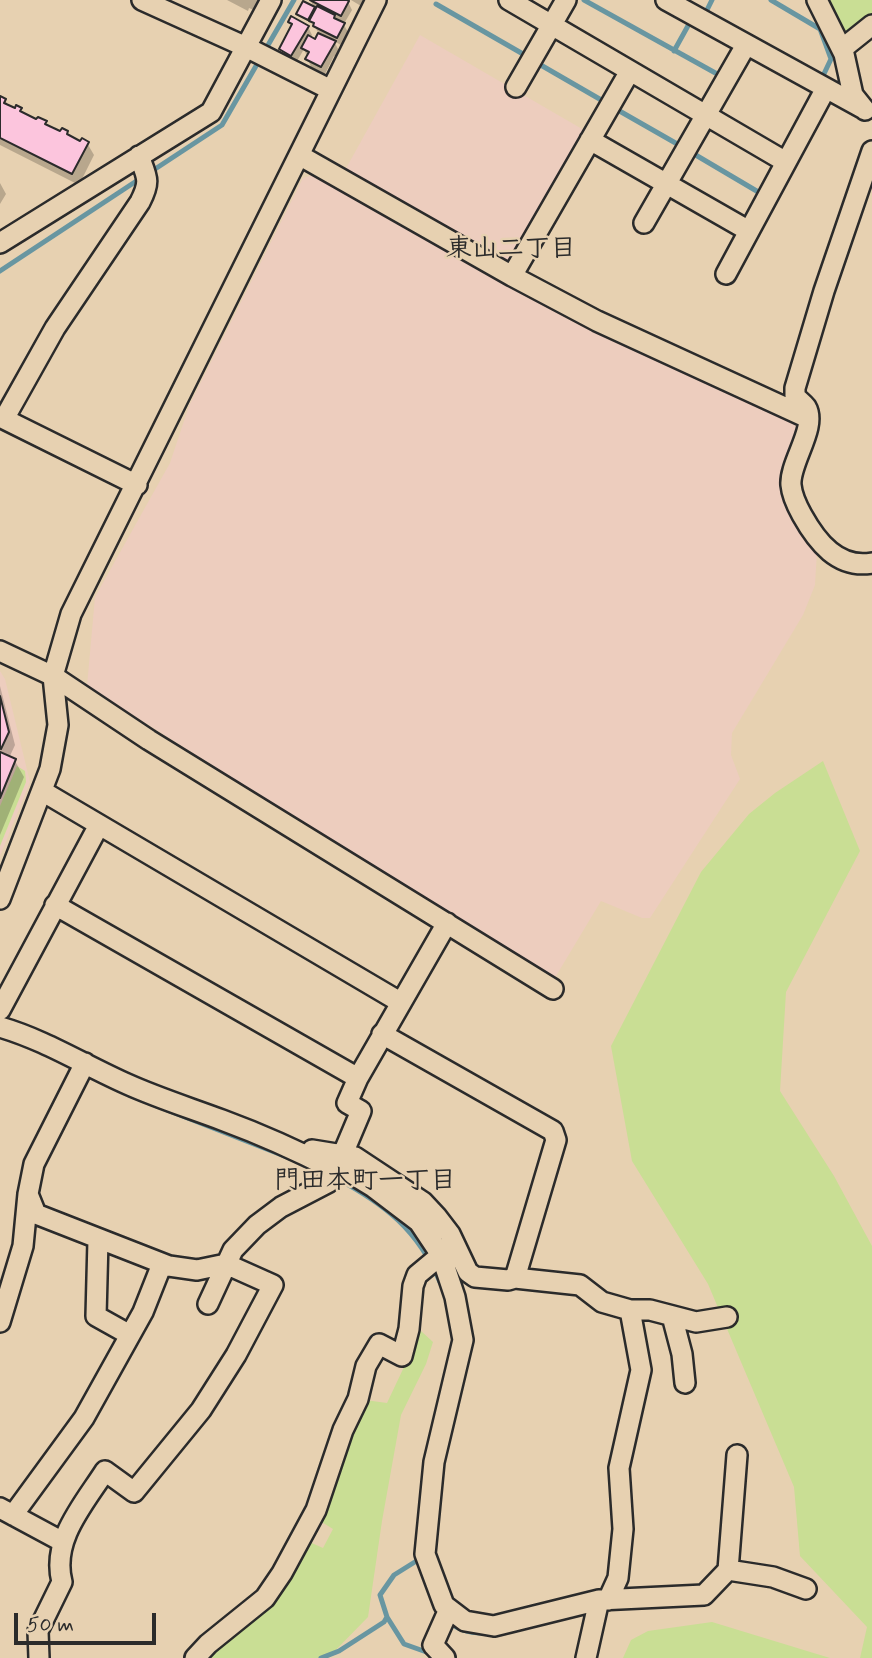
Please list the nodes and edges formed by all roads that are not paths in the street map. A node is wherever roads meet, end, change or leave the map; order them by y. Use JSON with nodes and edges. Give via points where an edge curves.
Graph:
{"nodes":[{"id":1,"x":142,"y":0,"type":"edge"},
{"id":2,"x":271,"y":0,"type":"edge"},
{"id":3,"x":376,"y":0,"type":"edge"},
{"id":4,"x":509,"y":0,"type":"edge"},
{"id":5,"x":566,"y":0,"type":"edge"},
{"id":6,"x":666,"y":0,"type":"edge"},
{"id":7,"x":817,"y":0,"type":"edge"},
{"id":8,"x":551,"y":25,"type":"junction"},
{"id":9,"x":872,"y":25,"type":"edge"},
{"id":10,"x":746,"y":45,"type":"junction"},
{"id":11,"x":842,"y":49,"type":"junction"},
{"id":12,"x":255,"y":52,"type":"junction"},
{"id":13,"x":630,"y":71,"type":"junction"},
{"id":14,"x":516,"y":87,"type":"dead end"},
{"id":15,"x":331,"y":90,"type":"junction"},
{"id":16,"x":825,"y":90,"type":"junction"},
{"id":17,"x":869,"y":114,"type":"edge"},
{"id":18,"x":706,"y":115,"type":"junction"},
{"id":19,"x":590,"y":140,"type":"junction"},
{"id":20,"x":872,"y":151,"type":"edge"},
{"id":21,"x":299,"y":155,"type":"junction"},
{"id":22,"x":786,"y":162,"type":"junction"},
{"id":23,"x":143,"y":168,"type":"junction"},
{"id":24,"x":667,"y":184,"type":"junction"},
{"id":25,"x":865,"y":197,"type":"edge"},
{"id":26,"x":645,"y":223,"type":"dead end"},
{"id":27,"x":749,"y":231,"type":"junction"},
{"id":28,"x":0,"y":243,"type":"edge"},
{"id":29,"x":726,"y":274,"type":"dead end"},
{"id":30,"x":512,"y":276,"type":"junction"},
{"id":31,"x":2,"y":418,"type":"edge"},
{"id":32,"x":808,"y":418,"type":"junction"},
{"id":33,"x":137,"y":485,"type":"junction"},
{"id":34,"x":872,"y":563,"type":"edge"},
{"id":35,"x":0,"y":651,"type":"edge"},
{"id":36,"x":53,"y":676,"type":"junction"},
{"id":37,"x":42,"y":791,"type":"junction"},
{"id":38,"x":99,"y":825,"type":"junction"},
{"id":39,"x":0,"y":899,"type":"edge"},
{"id":40,"x":55,"y":905,"type":"junction"},
{"id":41,"x":447,"y":923,"type":"junction"},
{"id":42,"x":552,"y":989,"type":"dead end"},
{"id":43,"x":400,"y":1002,"type":"junction"},
{"id":44,"x":0,"y":1010,"type":"edge"},
{"id":45,"x":0,"y":1027,"type":"edge"},
{"id":46,"x":382,"y":1034,"type":"junction"},
{"id":47,"x":85,"y":1063,"type":"junction"},
{"id":48,"x":358,"y":1078,"type":"junction"},
{"id":49,"x":335,"y":1169,"type":"junction"},
{"id":50,"x":29,"y":1194,"type":"junction"},
{"id":51,"x":98,"y":1240,"type":"junction"},
{"id":52,"x":435,"y":1260,"type":"junction"},
{"id":53,"x":162,"y":1264,"type":"junction"},
{"id":54,"x":226,"y":1264,"type":"junction"},
{"id":55,"x":515,"y":1278,"type":"junction"},
{"id":56,"x":208,"y":1304,"type":"dead end"},
{"id":57,"x":630,"y":1310,"type":"junction"},
{"id":58,"x":672,"y":1316,"type":"junction"},
{"id":59,"x":727,"y":1317,"type":"dead end"},
{"id":60,"x":0,"y":1322,"type":"edge"},
{"id":61,"x":130,"y":1335,"type":"junction"},
{"id":62,"x":685,"y":1383,"type":"dead end"},
{"id":63,"x":737,"y":1455,"type":"dead end"},
{"id":64,"x":7,"y":1511,"type":"edge"},
{"id":65,"x":63,"y":1542,"type":"junction"},
{"id":66,"x":728,"y":1570,"type":"junction"},
{"id":67,"x":806,"y":1589,"type":"dead end"},
{"id":68,"x":603,"y":1600,"type":"junction"},
{"id":69,"x":447,"y":1614,"type":"junction"},
{"id":70,"x":39,"y":1658,"type":"edge"},
{"id":71,"x":195,"y":1658,"type":"edge"},
{"id":72,"x":444,"y":1658,"type":"edge"},
{"id":73,"x":586,"y":1658,"type":"edge"}],
"edges":[{"from":1,"to":12,"type":"street"},
{"from":2,"to":12,"type":"street"},
{"from":3,"to":15,"type":"street"},
{"from":4,"to":8,"type":"street"},
{"from":5,"to":8,"type":"street"},
{"from":6,"to":10,"type":"street"},
{"from":7,"to":11,"type":"street"},
{"from":8,"to":13,"type":"street"},
{"from":8,"to":14,"type":"street"},
{"from":9,"to":11,"type":"street"},
{"from":10,"to":16,"type":"street"},
{"from":10,"to":18,"type":"street"},
{"from":11,"to":17,"type":"street","via":[[853,95]]},
{"from":12,"to":15,"type":"street"},
{"from":12,"to":23,"type":"street","via":[[211,112]]},
{"from":13,"to":18,"type":"street"},
{"from":13,"to":19,"type":"street"},
{"from":15,"to":21,"type":"street"},
{"from":16,"to":17,"type":"street"},
{"from":16,"to":22,"type":"street"},
{"from":18,"to":22,"type":"street"},
{"from":18,"to":24,"type":"street"},
{"from":19,"to":24,"type":"street"},
{"from":19,"to":30,"type":"street"},
{"from":20,"to":25,"type":"street"},
{"from":21,"to":30,"type":"street"},
{"from":21,"to":33,"type":"street"},
{"from":22,"to":27,"type":"street"},
{"from":23,"to":28,"type":"street"},
{"from":23,"to":31,"type":"street","via":[[148,187],[140,202],[55,328]]},
{"from":24,"to":26,"type":"street"},
{"from":24,"to":27,"type":"street"},
{"from":25,"to":32,"type":"street","via":[[820,303],[795,388]]},
{"from":27,"to":29,"type":"street"},
{"from":30,"to":32,"type":"street","via":[[597,321]]},
{"from":31,"to":33,"type":"street"},
{"from":32,"to":34,"type":"street","via":[[791,479],[795,501],[827,550],[850,563]]},
{"from":33,"to":36,"type":"street","via":[[71,614]]},
{"from":35,"to":36,"type":"street"},
{"from":36,"to":37,"type":"street","via":[[58,725]]},
{"from":36,"to":41,"type":"street"},
{"from":37,"to":38,"type":"street"},
{"from":37,"to":39,"type":"street"},
{"from":38,"to":40,"type":"street"},
{"from":38,"to":43,"type":"street"},
{"from":40,"to":44,"type":"street"},
{"from":40,"to":48,"type":"street"},
{"from":41,"to":42,"type":"street"},
{"from":41,"to":43,"type":"street"},
{"from":43,"to":46,"type":"street"},
{"from":45,"to":47,"type":"street"},
{"from":46,"to":48,"type":"street"},
{"from":46,"to":55,"type":"street","via":[[553,1131],[556,1140]]},
{"from":47,"to":49,"type":"street","via":[[177,1105],[297,1151],[309,1150]]},
{"from":47,"to":50,"type":"street","via":[[34,1164]]},
{"from":48,"to":49,"type":"street","via":[[348,1103],[361,1111]]},
{"from":49,"to":52,"type":"street","via":[[345,1170],[419,1222]]},
{"from":49,"to":54,"type":"street","via":[[330,1182],[257,1225]]},
{"from":49,"to":55,"type":"street","via":[[350,1154],[355,1157],[423,1202],[450,1234],[468,1272],[475,1277]]},
{"from":50,"to":51,"type":"street","via":[[36,1214]]},
{"from":50,"to":60,"type":"street","via":[[23,1246]]},
{"from":51,"to":53,"type":"street"},
{"from":51,"to":61,"type":"street","via":[[96,1316]]},
{"from":52,"to":69,"type":"street","via":[[455,1297],[463,1340],[434,1462],[425,1554]]},
{"from":52,"to":71,"type":"street","via":[[417,1275],[413,1286],[402,1356],[379,1344],[366,1366],[316,1510],[282,1573],[265,1598]]},
{"from":53,"to":54,"type":"street","via":[[197,1270]]},
{"from":53,"to":61,"type":"street"},
{"from":54,"to":56,"type":"street"},
{"from":54,"to":65,"type":"street","via":[[273,1286],[236,1355],[201,1410],[134,1492],[105,1471]]},
{"from":55,"to":57,"type":"street","via":[[580,1285],[602,1302]]},
{"from":57,"to":58,"type":"street"},
{"from":57,"to":68,"type":"street","via":[[641,1370],[619,1468],[623,1529],[618,1578]]},
{"from":58,"to":59,"type":"street","via":[[696,1322]]},
{"from":58,"to":62,"type":"street"},
{"from":61,"to":64,"type":"street","via":[[84,1418]]},
{"from":63,"to":66,"type":"street"},
{"from":64,"to":65,"type":"street"},
{"from":65,"to":70,"type":"street","via":[[62,1582],[38,1631]]},
{"from":66,"to":67,"type":"street","via":[[773,1577]]},
{"from":66,"to":68,"type":"street","via":[[704,1595]]},
{"from":68,"to":69,"type":"street","via":[[494,1626]]},
{"from":68,"to":73,"type":"street"},
{"from":69,"to":72,"type":"street","via":[[433,1645]]}]}
